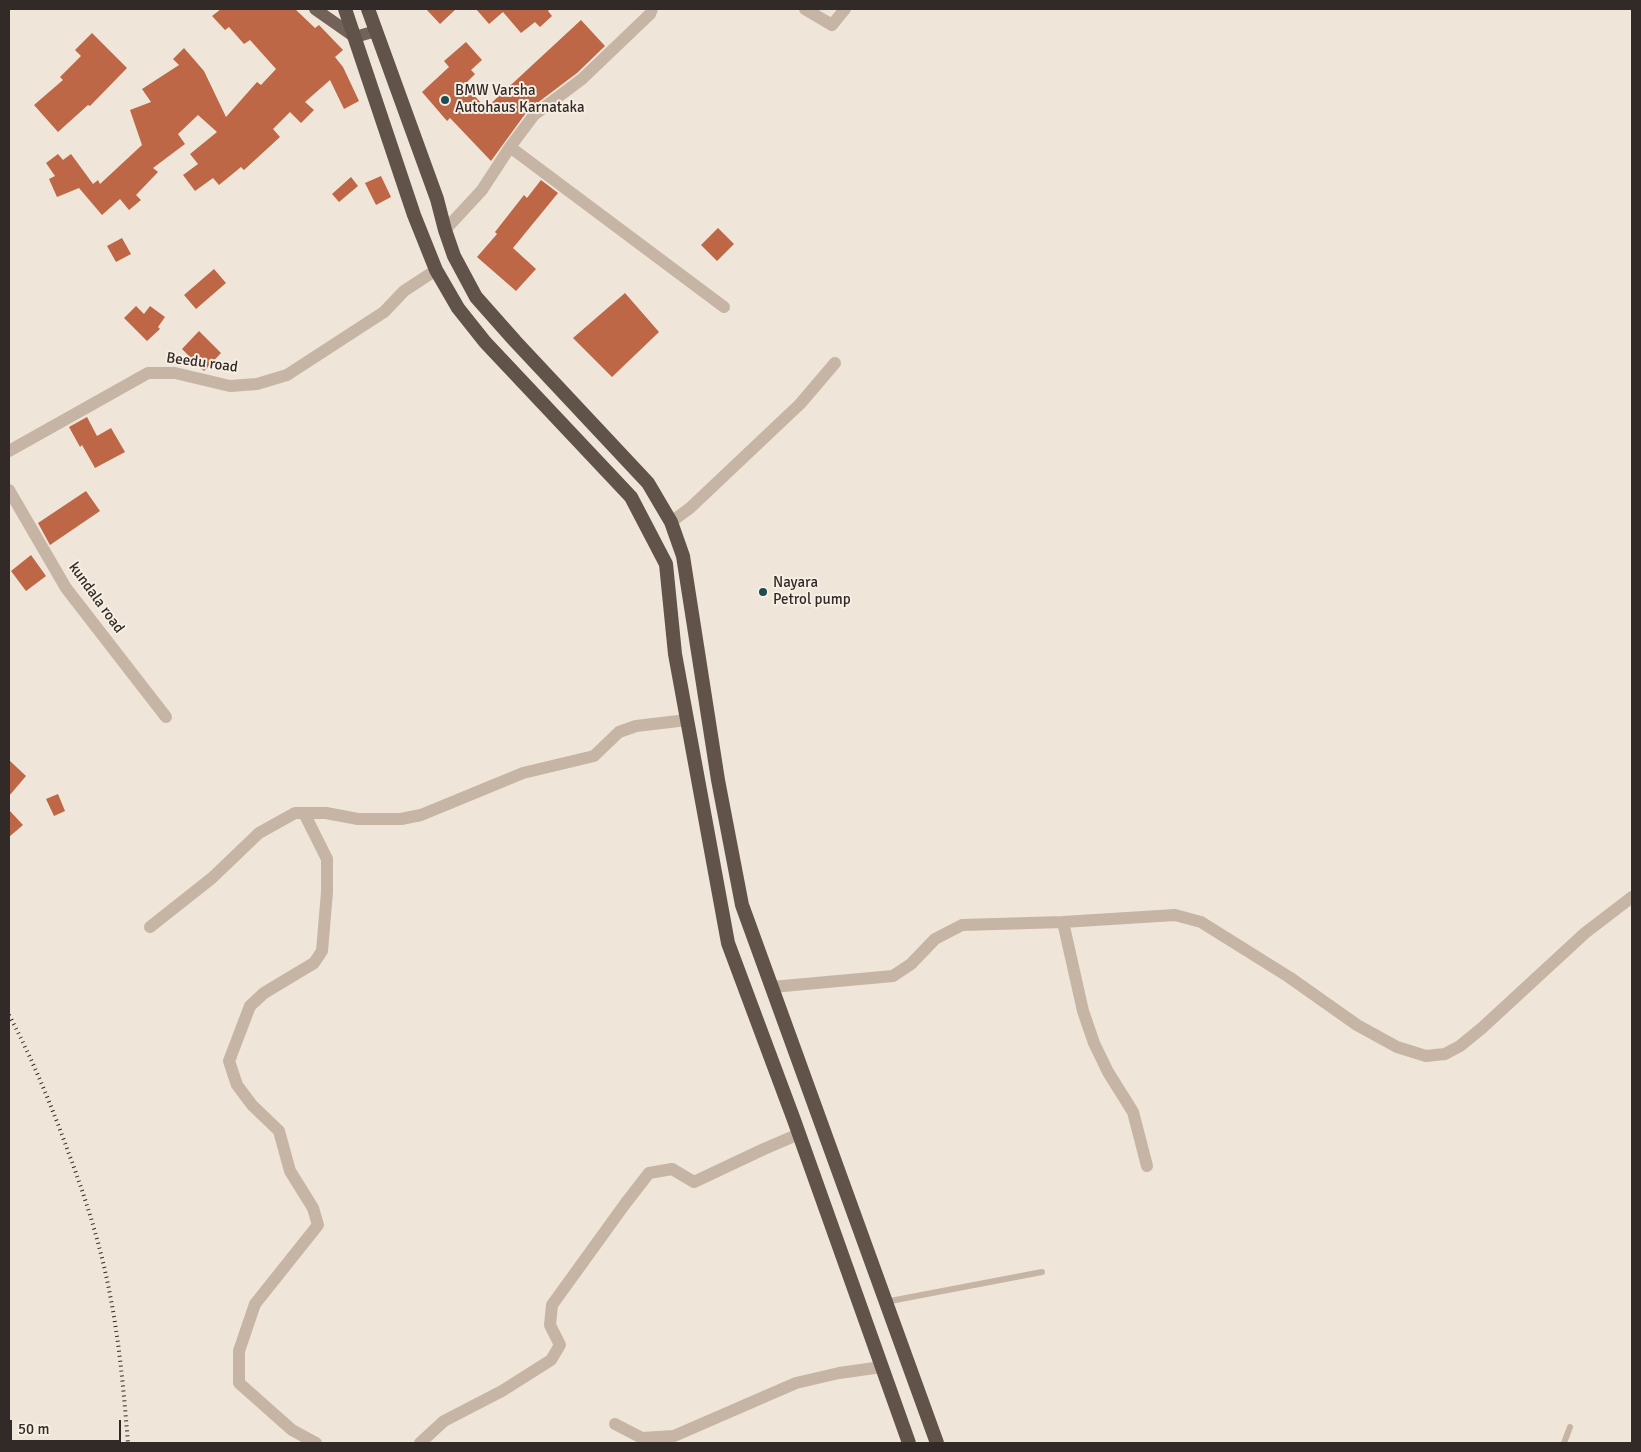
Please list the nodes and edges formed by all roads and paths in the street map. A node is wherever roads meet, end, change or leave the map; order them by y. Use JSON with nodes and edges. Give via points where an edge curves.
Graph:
{"nodes":[{"id":1,"x":315,"y":9,"type":"edge"},
{"id":2,"x":345,"y":9,"type":"edge"},
{"id":3,"x":368,"y":9,"type":"edge"},
{"id":4,"x":652,"y":9,"type":"edge"},
{"id":5,"x":805,"y":9,"type":"edge"},
{"id":6,"x":845,"y":9,"type":"edge"},
{"id":7,"x":376,"y":31,"type":"junction"},
{"id":8,"x":355,"y":37,"type":"junction"},
{"id":9,"x":510,"y":147,"type":"junction"},
{"id":10,"x":445,"y":230,"type":"junction"},
{"id":11,"x":436,"y":270,"type":"junction"},
{"id":12,"x":724,"y":307,"type":"dead end"},
{"id":13,"x":835,"y":363,"type":"dead end"},
{"id":14,"x":9,"y":451,"type":"edge"},
{"id":15,"x":9,"y":490,"type":"edge"},
{"id":16,"x":671,"y":522,"type":"junction"},
{"id":17,"x":166,"y":717,"type":"dead end"},
{"id":18,"x":686,"y":720,"type":"junction"},
{"id":19,"x":304,"y":813,"type":"junction"},
{"id":20,"x":1632,"y":897,"type":"edge"},
{"id":21,"x":1063,"y":922,"type":"junction"},
{"id":22,"x":150,"y":927,"type":"dead end"},
{"id":23,"x":772,"y":987,"type":"junction"},
{"id":24,"x":799,"y":1134,"type":"junction"},
{"id":25,"x":1147,"y":1166,"type":"dead end"},
{"id":26,"x":1042,"y":1272,"type":"dead end"},
{"id":27,"x":885,"y":1302,"type":"junction"},
{"id":28,"x":882,"y":1367,"type":"junction"},
{"id":29,"x":615,"y":1424,"type":"dead end"},
{"id":30,"x":1570,"y":1427,"type":"dead end"},
{"id":31,"x":316,"y":1443,"type":"edge"},
{"id":32,"x":420,"y":1443,"type":"edge"},
{"id":33,"x":909,"y":1443,"type":"edge"},
{"id":34,"x":937,"y":1443,"type":"edge"},
{"id":35,"x":1564,"y":1443,"type":"edge"}],
"edges":[{"from":1,"to":8,"type":"main road"},
{"from":2,"to":8,"type":"highway"},
{"from":3,"to":7,"type":"highway"},
{"from":4,"to":9,"type":"street","via":[[582,79],[534,115]]},
{"from":5,"to":6,"type":"street","via":[[832,25]]},
{"from":7,"to":8,"type":"main road"},
{"from":7,"to":10,"type":"highway"},
{"from":8,"to":11,"type":"highway","via":[[414,215]]},
{"from":9,"to":10,"type":"street","via":[[482,190]]},
{"from":9,"to":12,"type":"street"},
{"from":10,"to":16,"type":"highway","via":[[454,256],[476,297],[648,484]]},
{"from":11,"to":14,"type":"street","name":"Beedu road","via":[[404,291],[384,312],[287,375],[256,384],[230,386],[175,373],[148,373]]},
{"from":11,"to":18,"type":"highway","via":[[458,308],[485,342],[630,497],[666,564],[674,654]]},
{"from":13,"to":16,"type":"street","via":[[800,404]]},
{"from":15,"to":17,"type":"street","name":"kundala road","via":[[66,588]]},
{"from":16,"to":23,"type":"highway","via":[[683,556],[718,780],[742,905]]},
{"from":18,"to":19,"type":"street","via":[[636,726],[619,732],[594,756],[523,773],[421,816],[358,819],[326,812]]},
{"from":18,"to":24,"type":"highway","via":[[728,943]]},
{"from":19,"to":22,"type":"street","via":[[295,813],[259,833],[212,878]]},
{"from":19,"to":31,"type":"street","via":[[327,859],[322,950],[314,963],[264,992],[250,1006],[229,1061],[238,1085],[279,1131],[290,1171],[313,1208],[318,1225],[255,1304],[239,1351],[239,1383],[292,1430]]},
{"from":20,"to":21,"type":"street","via":[[1585,933],[1460,1046],[1445,1054],[1426,1056],[1397,1048],[1357,1025],[1289,977],[1201,922],[1175,915]]},
{"from":21,"to":23,"type":"street","via":[[962,925],[935,939],[911,964],[893,976]]},
{"from":21,"to":25,"type":"street","via":[[1083,1011],[1094,1043],[1133,1112]]},
{"from":23,"to":27,"type":"highway"},
{"from":24,"to":28,"type":"highway"},
{"from":24,"to":32,"type":"street","via":[[694,1182],[672,1169],[649,1173],[552,1305],[550,1325],[560,1344],[551,1360],[502,1391],[444,1421]]},
{"from":26,"to":27,"type":"lane"},
{"from":27,"to":34,"type":"highway"},
{"from":28,"to":29,"type":"street","via":[[796,1383],[674,1436],[642,1438]]},
{"from":28,"to":33,"type":"highway"},
{"from":30,"to":35,"type":"lane"}]}
